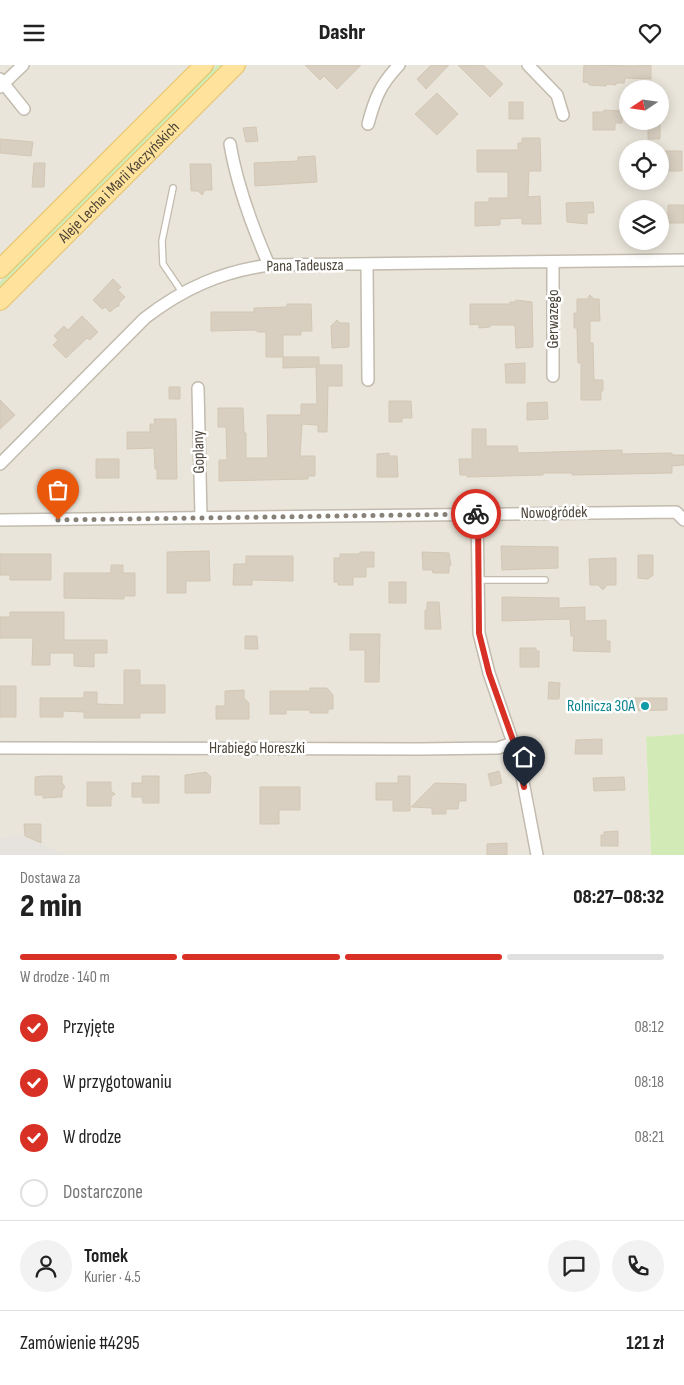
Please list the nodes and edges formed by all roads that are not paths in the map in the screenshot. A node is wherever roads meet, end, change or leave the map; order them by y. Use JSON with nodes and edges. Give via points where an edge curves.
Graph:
{"nodes":[{"id":1,"x":23,"y":65,"type":"edge"},
{"id":2,"x":204,"y":65,"type":"edge"},
{"id":3,"x":236,"y":65,"type":"edge"},
{"id":4,"x":399,"y":65,"type":"edge"},
{"id":5,"x":528,"y":65,"type":"edge"},
{"id":6,"x":1,"y":83,"type":"edge"},
{"id":7,"x":24,"y":109,"type":"dead end"},
{"id":8,"x":563,"y":115,"type":"dead end"},
{"id":9,"x":368,"y":124,"type":"dead end"},
{"id":10,"x":230,"y":144,"type":"dead end"},
{"id":11,"x":173,"y":188,"type":"dead end"},
{"id":12,"x":684,"y":260,"type":"edge"},
{"id":13,"x":554,"y":262,"type":"junction"},
{"id":14,"x":269,"y":265,"type":"junction"},
{"id":15,"x":367,"y":265,"type":"junction"},
{"id":16,"x":0,"y":269,"type":"edge"},
{"id":17,"x":182,"y":292,"type":"junction"},
{"id":18,"x":0,"y":301,"type":"edge"},
{"id":19,"x":554,"y":376,"type":"dead end"},
{"id":20,"x":368,"y":380,"type":"dead end"},
{"id":21,"x":198,"y":388,"type":"dead end"},
{"id":22,"x":0,"y":464,"type":"edge"},
{"id":23,"x":684,"y":503,"type":"edge"},
{"id":24,"x":478,"y":514,"type":"junction"},
{"id":25,"x":680,"y":516,"type":"edge"},
{"id":26,"x":201,"y":517,"type":"junction"},
{"id":27,"x":0,"y":520,"type":"edge"},
{"id":28,"x":478,"y":580,"type":"junction"},
{"id":29,"x":545,"y":580,"type":"dead end"},
{"id":30,"x":514,"y":743,"type":"junction"},
{"id":31,"x":0,"y":747,"type":"edge"},
{"id":32,"x":538,"y":855,"type":"edge"}],
"edges":[{"from":1,"to":6,"type":"street"},
{"from":2,"to":16,"type":"main road","name":"Aleje Lecha i Marii Kaczyńskich"},
{"from":3,"to":18,"type":"main road","name":"Aleje Lecha i Marii Kaczyńskich"},
{"from":4,"to":9,"type":"street","via":[[376,96]]},
{"from":5,"to":8,"type":"street","via":[[557,95]]},
{"from":6,"to":7,"type":"street"},
{"from":10,"to":14,"type":"street","via":[[253,228]]},
{"from":11,"to":17,"type":"lane","via":[[162,241],[163,264]]},
{"from":12,"to":13,"type":"street","name":"Pana Tadeusza"},
{"from":13,"to":15,"type":"street","name":"Pana Tadeusza"},
{"from":13,"to":19,"type":"street","name":"Gerwazego"},
{"from":14,"to":15,"type":"street","name":"Pana Tadeusza"},
{"from":14,"to":17,"type":"street","name":"Pana Tadeusza","via":[[210,279]]},
{"from":15,"to":20,"type":"street"},
{"from":17,"to":22,"type":"street","name":"Pana Tadeusza","via":[[145,318]]},
{"from":21,"to":26,"type":"street","name":"Goplany"},
{"from":23,"to":25,"type":"street"},
{"from":24,"to":25,"type":"street","name":"Nowogródek"},
{"from":24,"to":26,"type":"street","name":"Nowogródek"},
{"from":24,"to":28,"type":"street"},
{"from":26,"to":27,"type":"street","name":"Nowogródek"},
{"from":28,"to":29,"type":"lane"},
{"from":28,"to":30,"type":"street","via":[[479,633]]},
{"from":30,"to":31,"type":"street","name":"Hrabiego Horeszki","via":[[498,748],[418,749]]},
{"from":30,"to":32,"type":"street"}]}
